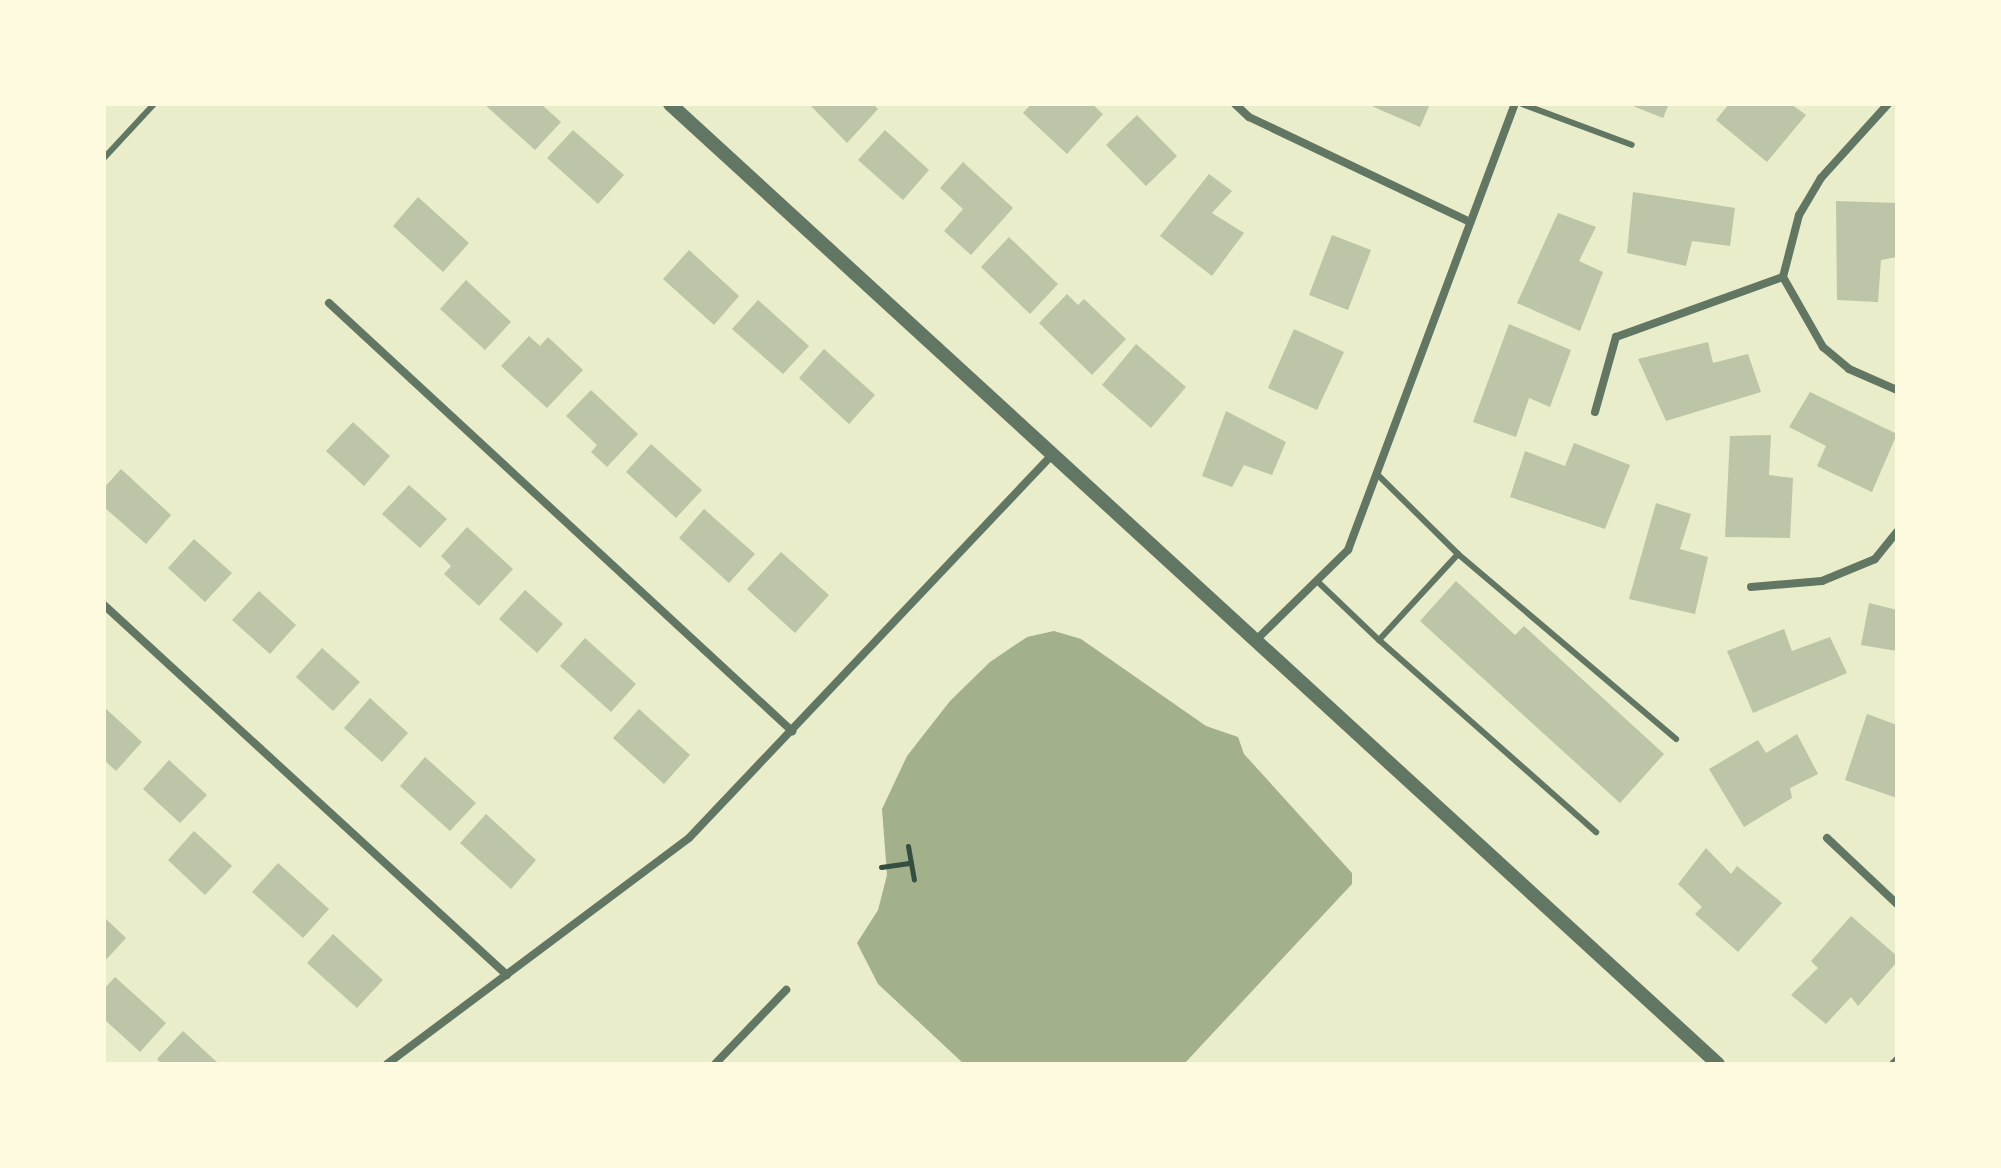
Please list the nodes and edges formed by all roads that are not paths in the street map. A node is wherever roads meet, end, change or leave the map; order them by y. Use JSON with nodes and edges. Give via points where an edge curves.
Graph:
{"nodes":[{"id":1,"x":154,"y":104,"type":"edge"},
{"id":2,"x":670,"y":104,"type":"edge"},
{"id":3,"x":1235,"y":104,"type":"edge"},
{"id":4,"x":1515,"y":104,"type":"edge"},
{"id":5,"x":1522,"y":104,"type":"edge"},
{"id":6,"x":1888,"y":104,"type":"edge"},
{"id":7,"x":1632,"y":145,"type":"dead end"},
{"id":8,"x":104,"y":158,"type":"edge"},
{"id":9,"x":1470,"y":222,"type":"junction"},
{"id":10,"x":1783,"y":277,"type":"junction"},
{"id":11,"x":329,"y":303,"type":"dead end"},
{"id":12,"x":1897,"y":390,"type":"edge"},
{"id":13,"x":1595,"y":412,"type":"dead end"},
{"id":14,"x":1052,"y":455,"type":"junction"},
{"id":15,"x":1377,"y":474,"type":"junction"},
{"id":16,"x":1897,"y":532,"type":"edge"},
{"id":17,"x":1458,"y":554,"type":"junction"},
{"id":18,"x":1317,"y":581,"type":"junction"},
{"id":19,"x":1751,"y":587,"type":"dead end"},
{"id":20,"x":104,"y":605,"type":"edge"},
{"id":21,"x":1256,"y":640,"type":"junction"},
{"id":22,"x":1379,"y":640,"type":"junction"},
{"id":23,"x":792,"y":731,"type":"junction"},
{"id":24,"x":1676,"y":739,"type":"dead end"},
{"id":25,"x":1596,"y":832,"type":"dead end"},
{"id":26,"x":1827,"y":838,"type":"dead end"},
{"id":27,"x":1897,"y":904,"type":"edge"},
{"id":28,"x":507,"y":975,"type":"junction"},
{"id":29,"x":786,"y":990,"type":"dead end"},
{"id":30,"x":387,"y":1064,"type":"edge"},
{"id":31,"x":715,"y":1064,"type":"edge"},
{"id":32,"x":1718,"y":1064,"type":"edge"}],
"edges":[{"from":1,"to":8,"type":"lane"},
{"from":2,"to":14,"type":"street"},
{"from":3,"to":9,"type":"street","via":[[1249,117]]},
{"from":4,"to":9,"type":"street"},
{"from":5,"to":7,"type":"lane"},
{"from":6,"to":10,"type":"street","via":[[1821,178],[1799,215]]},
{"from":9,"to":15,"type":"street"},
{"from":10,"to":12,"type":"street","via":[[1823,347],[1849,369]]},
{"from":10,"to":13,"type":"street","via":[[1616,337]]},
{"from":11,"to":23,"type":"street"},
{"from":14,"to":21,"type":"street"},
{"from":14,"to":23,"type":"street"},
{"from":15,"to":17,"type":"lane"},
{"from":15,"to":18,"type":"street","via":[[1348,550]]},
{"from":16,"to":19,"type":"street","via":[[1875,559],[1822,581]]},
{"from":17,"to":22,"type":"lane"},
{"from":17,"to":24,"type":"lane"},
{"from":18,"to":21,"type":"street"},
{"from":18,"to":22,"type":"lane"},
{"from":20,"to":28,"type":"street"},
{"from":21,"to":32,"type":"street"},
{"from":22,"to":25,"type":"lane"},
{"from":23,"to":28,"type":"street","via":[[689,838]]},
{"from":26,"to":27,"type":"street"},
{"from":28,"to":30,"type":"street"},
{"from":29,"to":31,"type":"street"}]}
